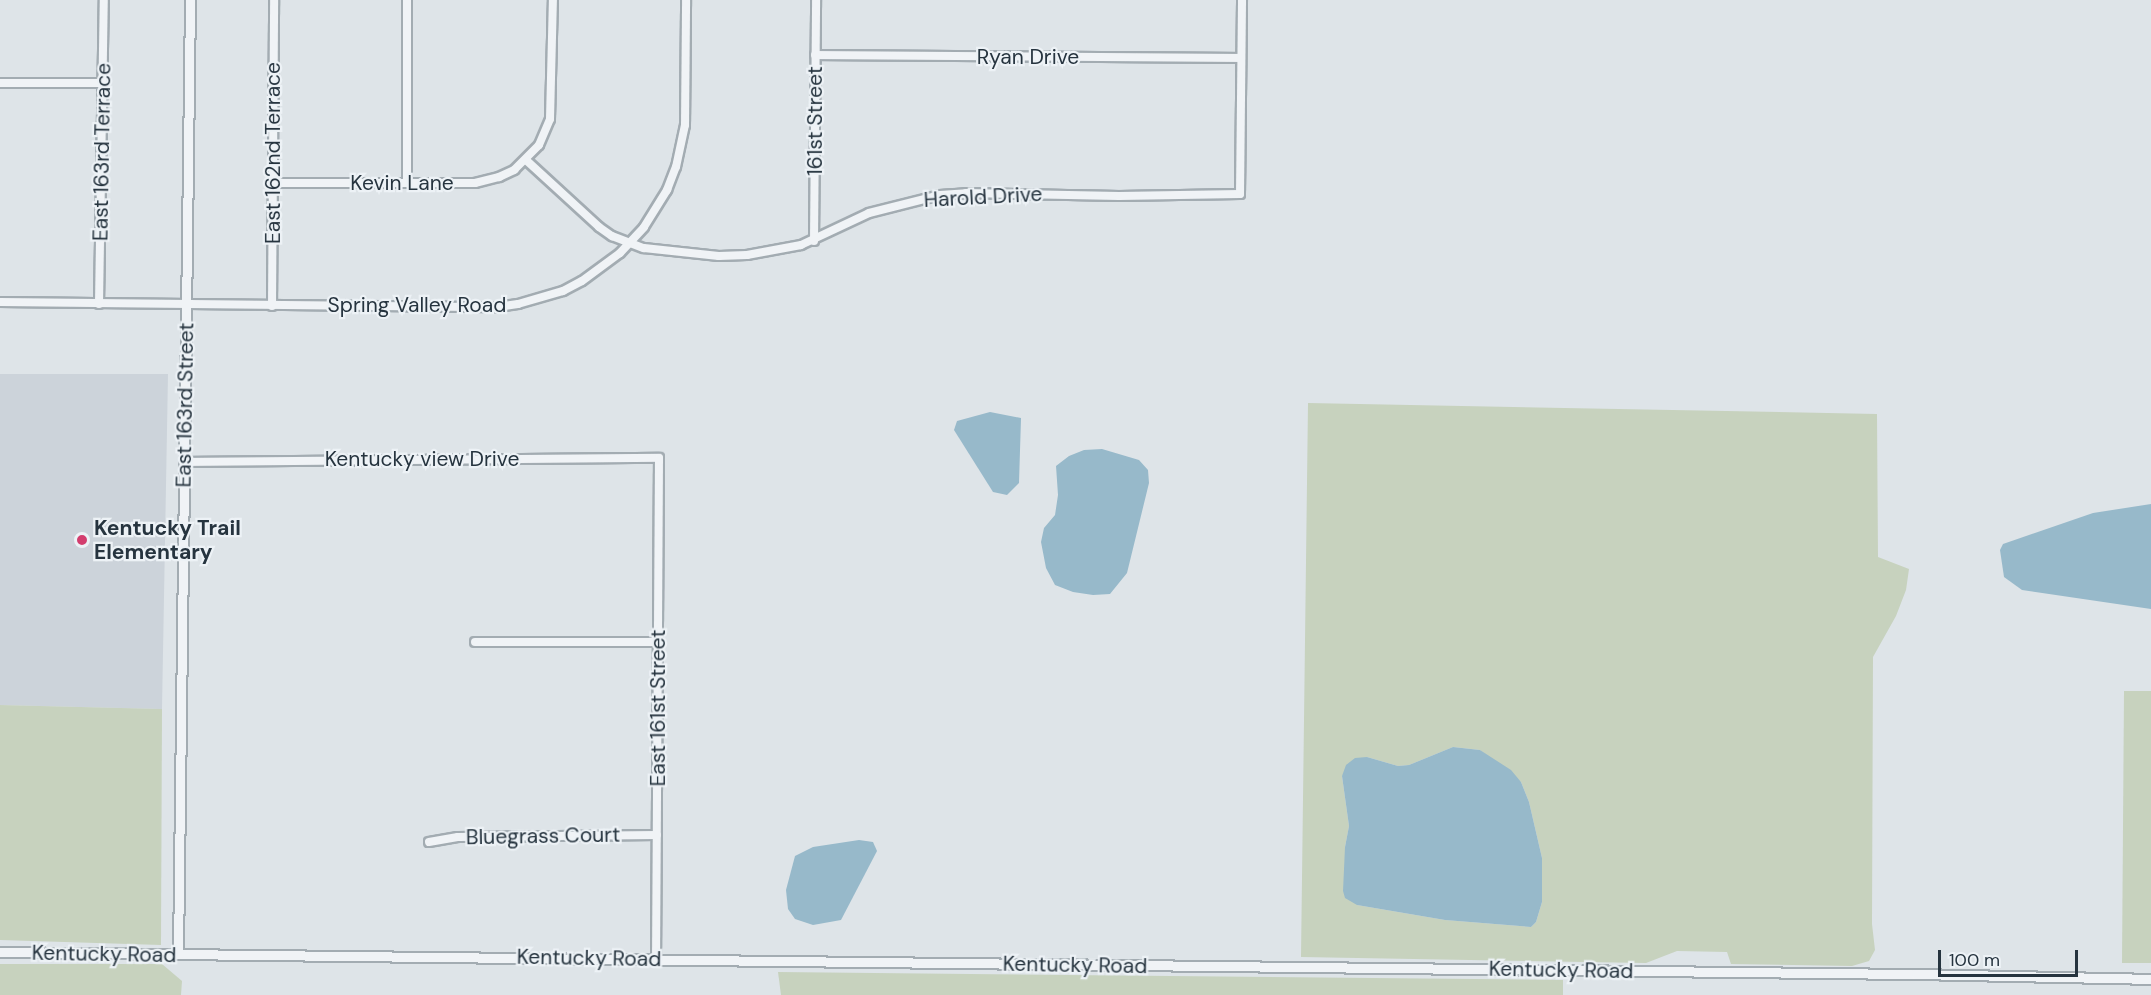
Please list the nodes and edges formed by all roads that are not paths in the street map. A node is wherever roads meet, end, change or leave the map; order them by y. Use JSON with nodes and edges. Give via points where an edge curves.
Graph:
{"nodes":[{"id":1,"x":104,"y":0,"type":"edge"},
{"id":2,"x":190,"y":0,"type":"edge"},
{"id":3,"x":274,"y":0,"type":"edge"},
{"id":4,"x":407,"y":0,"type":"edge"},
{"id":5,"x":554,"y":0,"type":"edge"},
{"id":6,"x":686,"y":0,"type":"edge"},
{"id":7,"x":816,"y":0,"type":"edge"},
{"id":8,"x":1242,"y":0,"type":"edge"},
{"id":9,"x":816,"y":55,"type":"junction"},
{"id":10,"x":1241,"y":58,"type":"junction"},
{"id":11,"x":0,"y":83,"type":"edge"},
{"id":12,"x":103,"y":83,"type":"junction"},
{"id":13,"x":526,"y":160,"type":"junction"},
{"id":14,"x":272,"y":183,"type":"junction"},
{"id":15,"x":407,"y":183,"type":"junction"},
{"id":16,"x":814,"y":241,"type":"junction"},
{"id":17,"x":629,"y":244,"type":"junction"},
{"id":18,"x":0,"y":302,"type":"edge"},
{"id":19,"x":99,"y":304,"type":"junction"},
{"id":20,"x":186,"y":305,"type":"junction"},
{"id":21,"x":272,"y":306,"type":"junction"},
{"id":22,"x":659,"y":458,"type":"joint"},
{"id":23,"x":184,"y":462,"type":"junction"},
{"id":24,"x":475,"y":642,"type":"dead end"},
{"id":25,"x":658,"y":642,"type":"junction"},
{"id":26,"x":657,"y":835,"type":"junction"},
{"id":27,"x":429,"y":842,"type":"dead end"},
{"id":28,"x":0,"y":952,"type":"edge"},
{"id":29,"x":178,"y":954,"type":"junction"},
{"id":30,"x":656,"y":958,"type":"junction"},
{"id":31,"x":2151,"y":979,"type":"edge"}],
"edges":[{"from":1,"to":12,"type":"street","name":"East 163rd Terrace"},
{"from":2,"to":20,"type":"street","name":"East 163rd Street"},
{"from":3,"to":14,"type":"street","name":"East 162nd Terrace"},
{"from":4,"to":15,"type":"street"},
{"from":5,"to":13,"type":"street","name":"Kevin Lane","via":[[550,119],[539,145]]},
{"from":6,"to":17,"type":"street","name":"Spring Valley Road","via":[[682,146],[667,190]]},
{"from":7,"to":9,"type":"street","name":"161st Street"},
{"from":8,"to":10,"type":"street"},
{"from":9,"to":10,"type":"street","name":"Ryan Drive"},
{"from":9,"to":16,"type":"street","name":"161st Street"},
{"from":10,"to":16,"type":"street","name":"Harold Drive","via":[[1240,194],[940,195],[869,213]]},
{"from":11,"to":12,"type":"street"},
{"from":12,"to":19,"type":"street","name":"East 163rd Terrace"},
{"from":13,"to":15,"type":"street","name":"Kevin Lane","via":[[488,181]]},
{"from":13,"to":17,"type":"street","via":[[599,227]]},
{"from":14,"to":15,"type":"street","name":"Kevin Lane"},
{"from":14,"to":21,"type":"street","name":"East 162nd Terrace"},
{"from":16,"to":17,"type":"street","name":"Harold Drive","via":[[774,251],[719,256]]},
{"from":17,"to":21,"type":"street","name":"Spring Valley Road","via":[[582,281],[518,304]]},
{"from":18,"to":19,"type":"street","name":"Spring Valley Road"},
{"from":19,"to":20,"type":"street","name":"Spring Valley Road"},
{"from":20,"to":21,"type":"street","name":"Spring Valley Road"},
{"from":20,"to":23,"type":"street","name":"East 163rd Street"},
{"from":22,"to":23,"type":"street","name":"Kentucky view Drive"},
{"from":22,"to":25,"type":"street","name":"East 161st Street"},
{"from":23,"to":29,"type":"street","name":"East 163rd Street"},
{"from":24,"to":25,"type":"street"},
{"from":25,"to":26,"type":"street","name":"East 161st Street"},
{"from":26,"to":27,"type":"street","name":"Bluegrass Court","via":[[458,837]]},
{"from":26,"to":30,"type":"street","name":"East 161st Street"},
{"from":28,"to":29,"type":"street","name":"Kentucky Road"},
{"from":29,"to":30,"type":"street","name":"Kentucky Road"},
{"from":30,"to":31,"type":"street","name":"Kentucky Road"}]}
